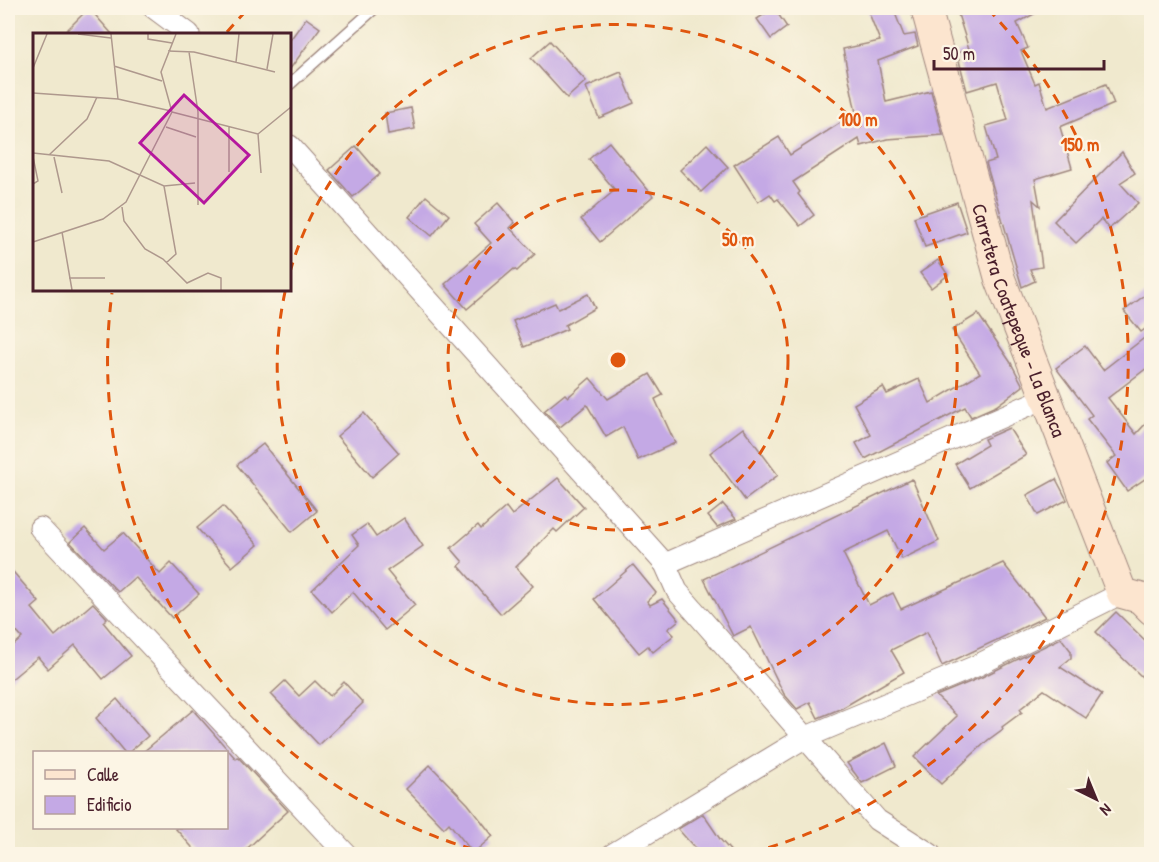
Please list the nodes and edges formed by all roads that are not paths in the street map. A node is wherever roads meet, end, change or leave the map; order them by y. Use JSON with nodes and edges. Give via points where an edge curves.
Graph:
{"nodes":[{"id":1,"x":154,"y":8,"type":"edge"},
{"id":2,"x":375,"y":8,"type":"edge"},
{"id":3,"x":926,"y":8,"type":"edge"},
{"id":4,"x":188,"y":33,"type":"edge"},
{"id":5,"x":291,"y":83,"type":"edge"},
{"id":6,"x":291,"y":147,"type":"edge"},
{"id":7,"x":1045,"y":398,"type":"junction"},
{"id":8,"x":40,"y":528,"type":"dead end"},
{"id":9,"x":665,"y":564,"type":"junction"},
{"id":10,"x":1141,"y":598,"type":"edge"},
{"id":11,"x":804,"y":738,"type":"junction"},
{"id":12,"x":346,"y":855,"type":"edge"},
{"id":13,"x":613,"y":855,"type":"edge"},
{"id":14,"x":930,"y":855,"type":"edge"}],
"edges":[{"from":1,"to":4,"type":"street"},
{"from":2,"to":5,"type":"lane"},
{"from":3,"to":7,"type":"main road","name":"Carretera Coatepeque - La Blanca","via":[[1000,279]]},
{"from":6,"to":9,"type":"street"},
{"from":7,"to":9,"type":"street"},
{"from":7,"to":10,"type":"main road","name":"Carretera Coatepeque - La Blanca"},
{"from":8,"to":12,"type":"street"},
{"from":9,"to":11,"type":"street","via":[[677,591]]},
{"from":10,"to":11,"type":"street"},
{"from":11,"to":13,"type":"street"},
{"from":11,"to":14,"type":"street","via":[[877,820]]}]}
